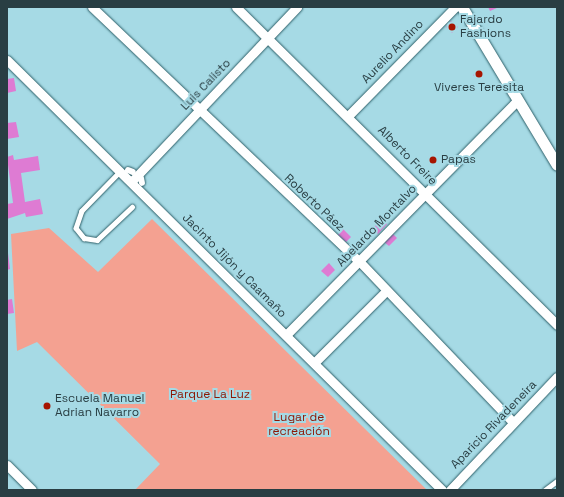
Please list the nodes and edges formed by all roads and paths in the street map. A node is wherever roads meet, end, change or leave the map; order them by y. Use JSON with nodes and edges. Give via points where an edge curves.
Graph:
{"nodes":[{"id":1,"x":92,"y":7,"type":"edge"},
{"id":2,"x":236,"y":7,"type":"edge"},
{"id":3,"x":297,"y":7,"type":"edge"},
{"id":4,"x":454,"y":7,"type":"edge"},
{"id":5,"x":462,"y":7,"type":"edge"},
{"id":6,"x":268,"y":38,"type":"junction"},
{"id":7,"x":7,"y":60,"type":"edge"},
{"id":8,"x":518,"y":100,"type":"junction"},
{"id":9,"x":198,"y":110,"type":"junction"},
{"id":10,"x":349,"y":115,"type":"junction"},
{"id":11,"x":557,"y":165,"type":"edge"},
{"id":12,"x":133,"y":176,"type":"junction"},
{"id":13,"x":426,"y":192,"type":"junction"},
{"id":14,"x":132,"y":207,"type":"dead end"},
{"id":15,"x":360,"y":262,"type":"junction"},
{"id":16,"x":386,"y":291,"type":"junction"},
{"id":17,"x":557,"y":325,"type":"edge"},
{"id":18,"x":286,"y":335,"type":"junction"},
{"id":19,"x":314,"y":363,"type":"junction"},
{"id":20,"x":557,"y":377,"type":"edge"},
{"id":21,"x":513,"y":422,"type":"junction"},
{"id":22,"x":7,"y":465,"type":"edge"},
{"id":23,"x":557,"y":481,"type":"edge"},
{"id":24,"x":32,"y":490,"type":"edge"},
{"id":25,"x":442,"y":490,"type":"edge"},
{"id":26,"x":450,"y":490,"type":"edge"},
{"id":27,"x":545,"y":490,"type":"edge"}],
"edges":[{"from":1,"to":9,"type":"street","name":"Roberto Páez"},
{"from":2,"to":6,"type":"street","name":"Alberto Freire"},
{"from":3,"to":6,"type":"street","name":"Luis Calisto"},
{"from":4,"to":10,"type":"street","name":"Aurelio Andino"},
{"from":5,"to":8,"type":"street"},
{"from":6,"to":9,"type":"street","name":"Luis Calisto"},
{"from":6,"to":10,"type":"street","name":"Alberto Freire"},
{"from":7,"to":12,"type":"street","name":"Jacinto Jijón y Caamaño"},
{"from":8,"to":11,"type":"street"},
{"from":8,"to":13,"type":"street","name":"Abelardo Montalvo"},
{"from":9,"to":12,"type":"street","name":"Luis Calisto"},
{"from":9,"to":15,"type":"street","name":"Roberto Páez"},
{"from":10,"to":13,"type":"street","name":"Alberto Freire"},
{"from":12,"to":14,"type":"lane","via":[[82,211],[76,228],[84,238],[96,240]]},
{"from":12,"to":18,"type":"street","name":"Jacinto Jijón y Caamaño"},
{"from":13,"to":15,"type":"street","name":"Abelardo Montalvo"},
{"from":13,"to":17,"type":"street","name":"Alberto Freire"},
{"from":15,"to":16,"type":"street","name":"Roberto Páez"},
{"from":15,"to":18,"type":"street","name":"Abelardo Montalvo"},
{"from":16,"to":19,"type":"street"},
{"from":16,"to":21,"type":"street","name":"Roberto Páez"},
{"from":18,"to":19,"type":"street","name":"Jacinto Jijón y Caamaño"},
{"from":19,"to":25,"type":"street","name":"Jacinto Jijón y Caamaño"},
{"from":20,"to":21,"type":"street","name":"Aparicio Rivadeneira"},
{"from":21,"to":26,"type":"street","name":"Aparicio Rivadeneira"},
{"from":22,"to":24,"type":"street"},
{"from":23,"to":27,"type":"lane"}]}
